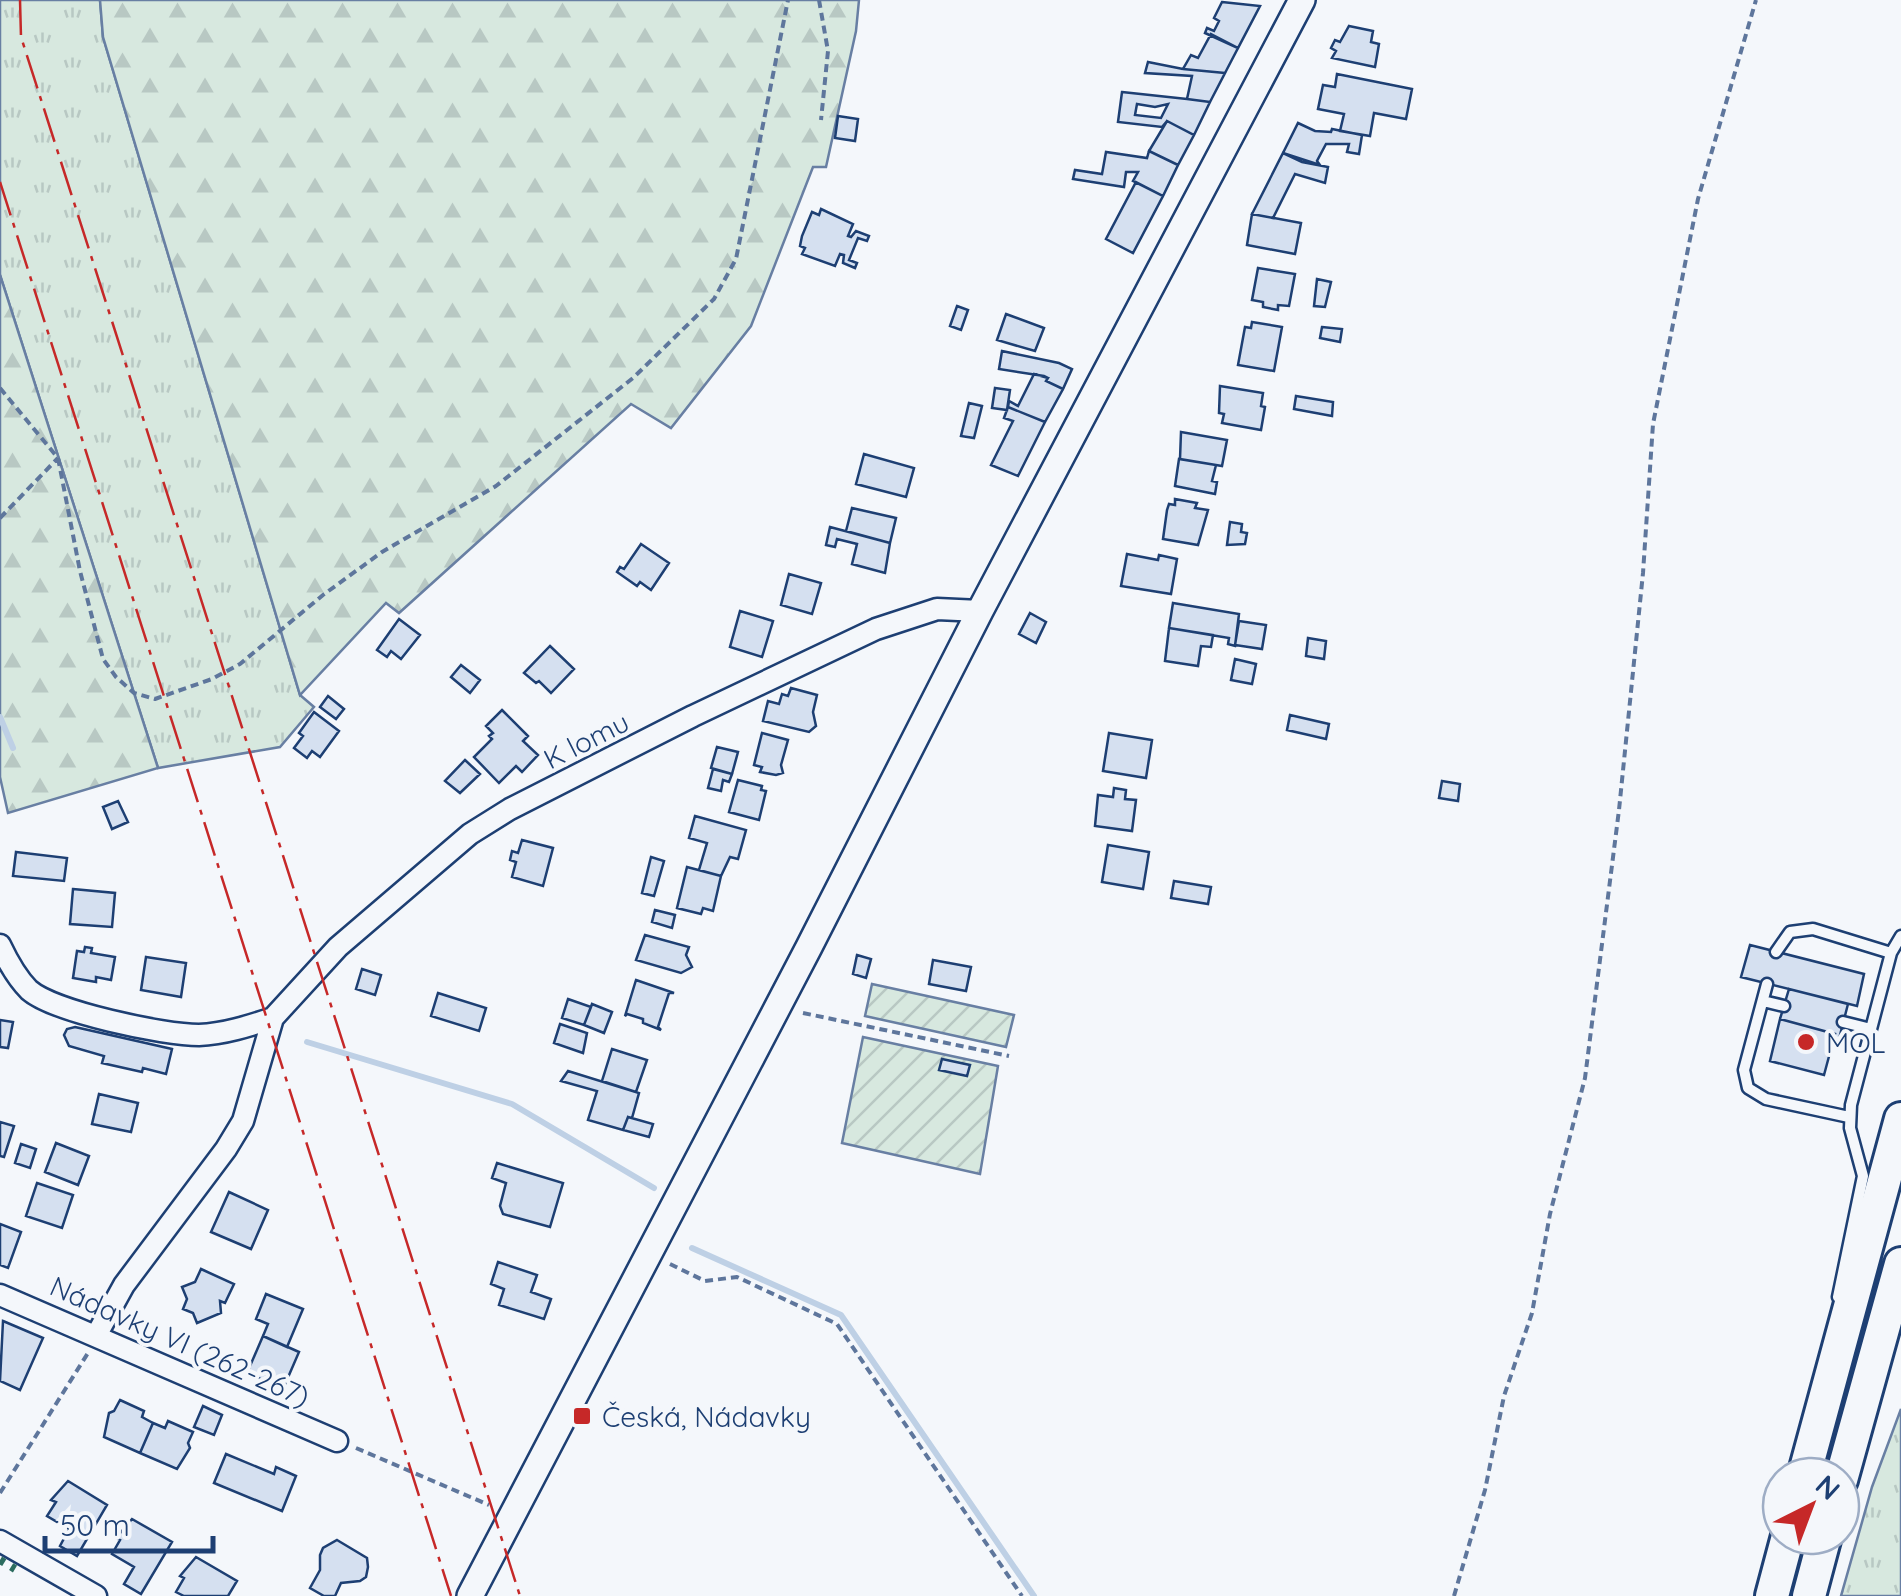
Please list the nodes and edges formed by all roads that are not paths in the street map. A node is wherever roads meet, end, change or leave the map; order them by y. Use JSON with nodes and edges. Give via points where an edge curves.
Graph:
{"nodes":[{"id":1,"x":1302,"y":0,"type":"edge"},
{"id":2,"x":980,"y":611,"type":"junction"},
{"id":3,"x":1901,"y":936,"type":"edge"},
{"id":4,"x":0,"y":945,"type":"edge"},
{"id":5,"x":1776,"y":952,"type":"dead end"},
{"id":6,"x":1892,"y":953,"type":"junction"},
{"id":7,"x":1767,"y":984,"type":"dead end"},
{"id":8,"x":1763,"y":1000,"type":"junction"},
{"id":9,"x":1784,"y":1006,"type":"dead end"},
{"id":10,"x":274,"y":1018,"type":"junction"},
{"id":11,"x":1844,"y":1022,"type":"dead end"},
{"id":12,"x":1871,"y":1029,"type":"junction"},
{"id":13,"x":1849,"y":1117,"type":"junction"},
{"id":14,"x":1901,"y":1119,"type":"edge"},
{"id":15,"x":1901,"y":1264,"type":"edge"},
{"id":16,"x":0,"y":1295,"type":"edge"},
{"id":17,"x":97,"y":1334,"type":"junction"},
{"id":18,"x":1824,"y":1405,"type":"junction"},
{"id":19,"x":338,"y":1440,"type":"road end"},
{"id":20,"x":1810,"y":1456,"type":"edge"},
{"id":21,"x":1848,"y":1456,"type":"edge"},
{"id":22,"x":0,"y":1541,"type":"edge"},
{"id":23,"x":1783,"y":1556,"type":"edge"},
{"id":24,"x":1820,"y":1556,"type":"edge"},
{"id":25,"x":96,"y":1596,"type":"edge"},
{"id":26,"x":470,"y":1596,"type":"edge"},
{"id":27,"x":1772,"y":1596,"type":"edge"},
{"id":28,"x":1809,"y":1596,"type":"edge"}],
"edges":[{"from":1,"to":2,"type":"street"},
{"from":2,"to":10,"type":"street","name":"K lomu","via":[[937,610],[876,629],[510,809],[470,834],[338,946]]},
{"from":2,"to":26,"type":"street"},
{"from":3,"to":6,"type":"lane"},
{"from":4,"to":10,"type":"street","via":[[32,992],[64,1008],[198,1034]]},
{"from":5,"to":6,"type":"lane","via":[[1790,932],[1805,928]]},
{"from":6,"to":12,"type":"lane"},
{"from":7,"to":8,"type":"lane"},
{"from":8,"to":9,"type":"lane"},
{"from":8,"to":13,"type":"lane","via":[[1744,1070],[1748,1088],[1766,1099]]},
{"from":10,"to":17,"type":"street","name":"K lomu","via":[[243,1121],[124,1285]]},
{"from":11,"to":12,"type":"lane"},
{"from":12,"to":13,"type":"lane"},
{"from":13,"to":18,"type":"lane","via":[[1862,1193],[1841,1272]]},
{"from":14,"to":18,"type":"highway"},
{"from":15,"to":21,"type":"highway"},
{"from":16,"to":17,"type":"street","name":"Nádavky VI (262-267)"},
{"from":17,"to":19,"type":"street","name":"Nádavky VI (262-267)"},
{"from":18,"to":20,"type":"highway"},
{"from":22,"to":25,"type":"street"},
{"from":23,"to":27,"type":"highway"},
{"from":24,"to":28,"type":"highway"}]}
